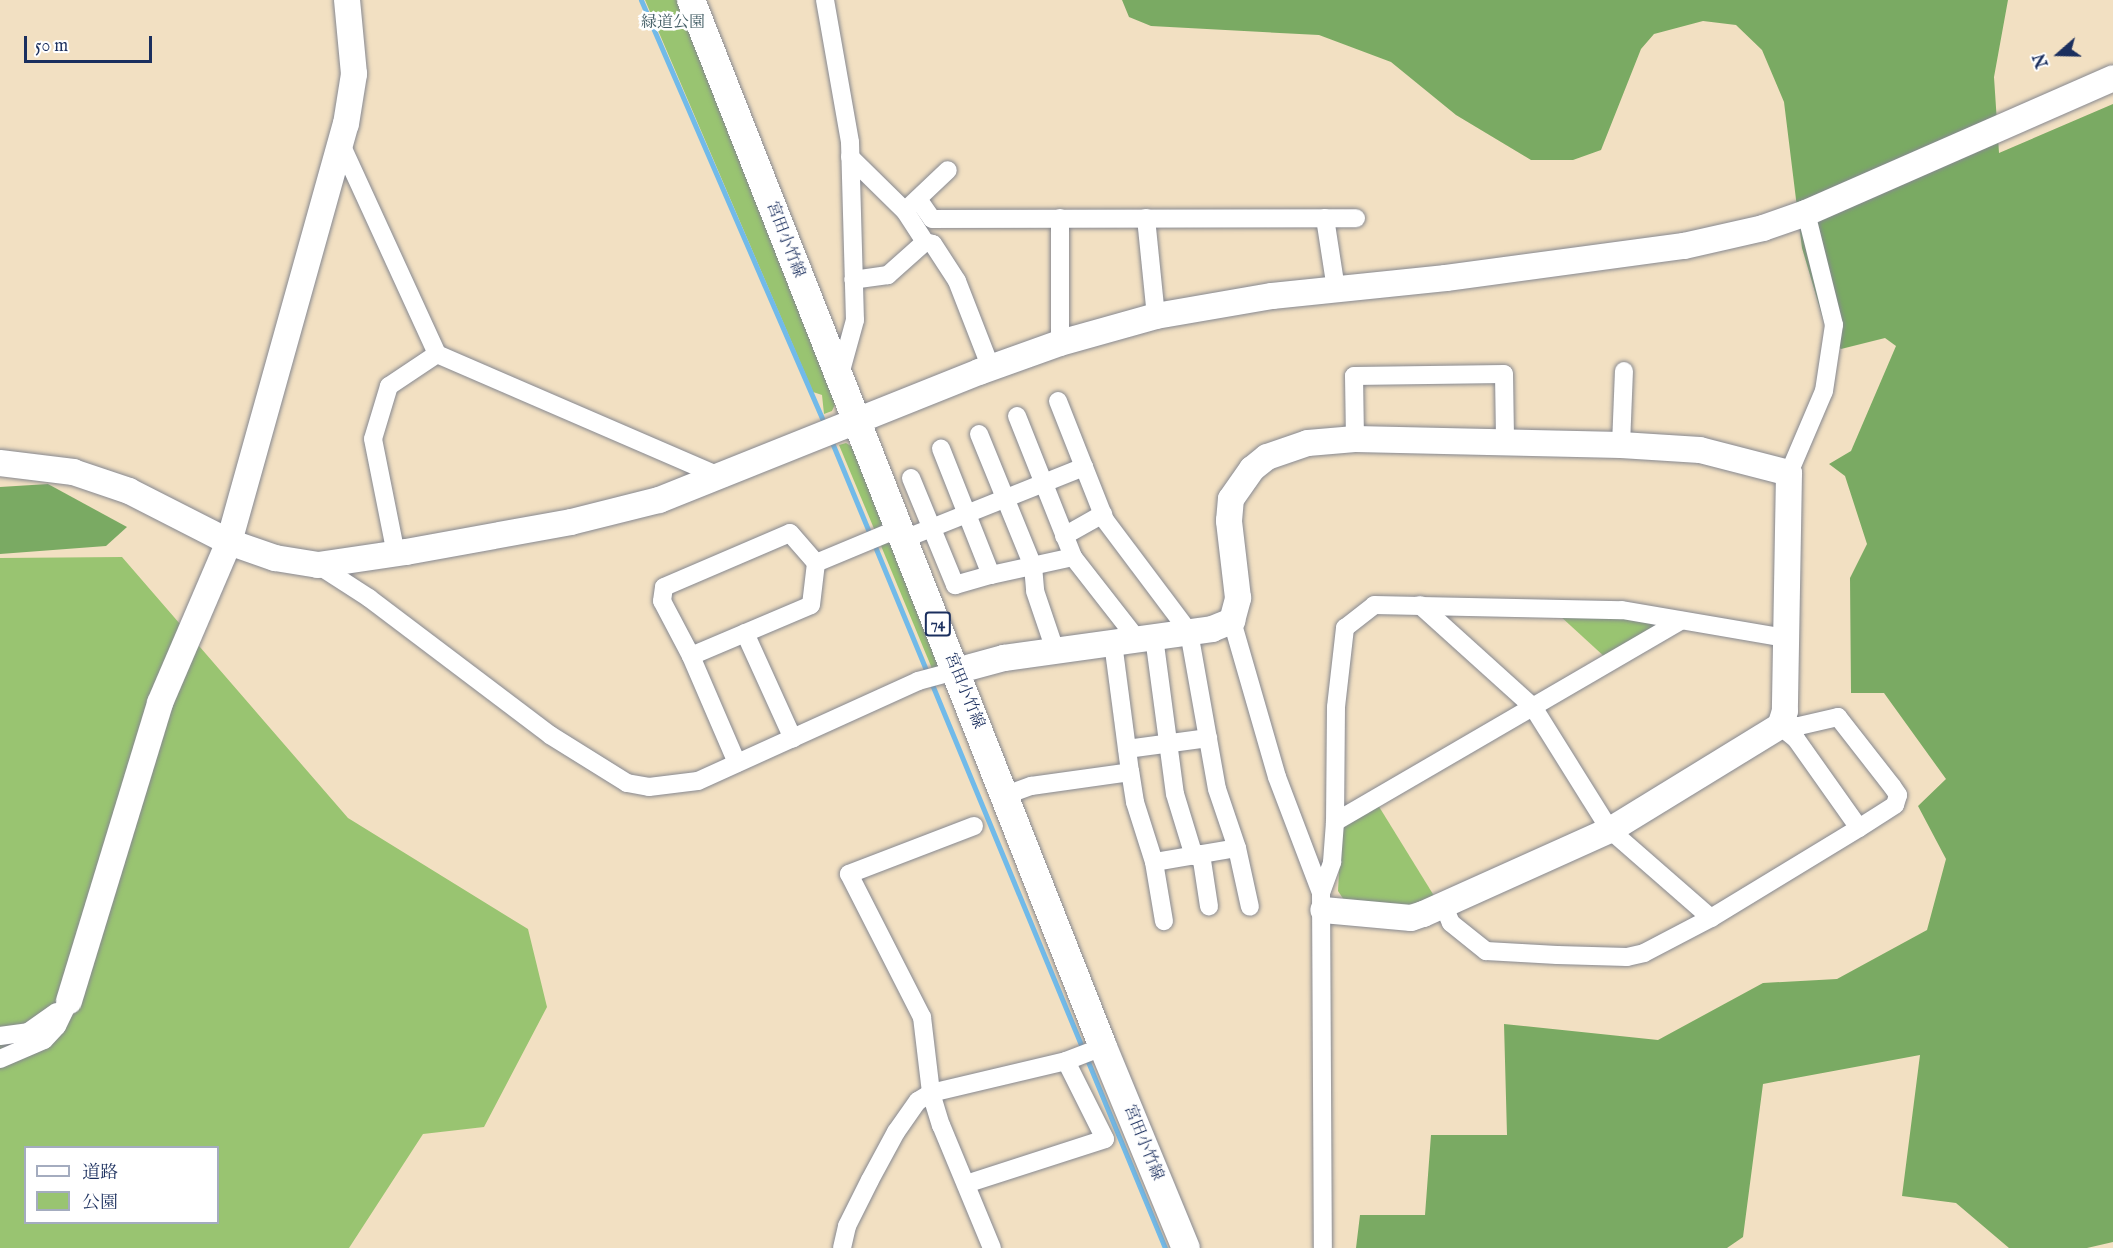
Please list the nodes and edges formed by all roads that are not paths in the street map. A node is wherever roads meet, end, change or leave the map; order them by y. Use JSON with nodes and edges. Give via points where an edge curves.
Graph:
{"nodes":[{"id":1,"x":347,"y":0,"type":"edge"},
{"id":2,"x":691,"y":0,"type":"edge"},
{"id":3,"x":825,"y":0,"type":"edge"},
{"id":4,"x":2113,"y":78,"type":"edge"},
{"id":5,"x":340,"y":142,"type":"junction"},
{"id":6,"x":850,"y":157,"type":"junction"},
{"id":7,"x":948,"y":170,"type":"dead end"},
{"id":8,"x":911,"y":205,"type":"junction"},
{"id":9,"x":1806,"y":213,"type":"junction"},
{"id":10,"x":1060,"y":218,"type":"junction"},
{"id":11,"x":1146,"y":218,"type":"junction"},
{"id":12,"x":1325,"y":218,"type":"junction"},
{"id":13,"x":1356,"y":218,"type":"dead end"},
{"id":14,"x":925,"y":242,"type":"junction"},
{"id":15,"x":853,"y":280,"type":"junction"},
{"id":16,"x":1336,"y":289,"type":"junction"},
{"id":17,"x":1156,"y":316,"type":"junction"},
{"id":18,"x":1060,"y":343,"type":"junction"},
{"id":19,"x":436,"y":354,"type":"junction"},
{"id":20,"x":991,"y":368,"type":"junction"},
{"id":21,"x":1624,"y":371,"type":"dead end"},
{"id":22,"x":839,"y":379,"type":"junction"},
{"id":23,"x":1058,"y":400,"type":"dead end"},
{"id":24,"x":1017,"y":416,"type":"dead end"},
{"id":25,"x":855,"y":418,"type":"junction"},
{"id":26,"x":980,"y":434,"type":"dead end"},
{"id":27,"x":1354,"y":439,"type":"junction"},
{"id":28,"x":1505,"y":441,"type":"junction"},
{"id":29,"x":1621,"y":445,"type":"junction"},
{"id":30,"x":941,"y":449,"type":"dead end"},
{"id":31,"x":0,"y":463,"type":"edge"},
{"id":32,"x":1084,"y":467,"type":"junction"},
{"id":33,"x":1789,"y":473,"type":"junction"},
{"id":34,"x":723,"y":478,"type":"junction"},
{"id":35,"x":911,"y":478,"type":"dead end"},
{"id":36,"x":1043,"y":483,"type":"junction"},
{"id":37,"x":1005,"y":498,"type":"junction"},
{"id":38,"x":967,"y":514,"type":"junction"},
{"id":39,"x":1103,"y":514,"type":"junction"},
{"id":40,"x":932,"y":528,"type":"junction"},
{"id":41,"x":1064,"y":536,"type":"junction"},
{"id":42,"x":886,"y":537,"type":"junction"},
{"id":43,"x":229,"y":542,"type":"junction"},
{"id":44,"x":396,"y":554,"type":"junction"},
{"id":45,"x":1073,"y":557,"type":"junction"},
{"id":46,"x":816,"y":563,"type":"junction"},
{"id":47,"x":318,"y":565,"type":"junction"},
{"id":48,"x":1033,"y":566,"type":"junction"},
{"id":49,"x":991,"y":575,"type":"junction"},
{"id":50,"x":1420,"y":605,"type":"junction"},
{"id":51,"x":1232,"y":621,"type":"junction"},
{"id":52,"x":1681,"y":621,"type":"junction"},
{"id":53,"x":1189,"y":632,"type":"junction"},
{"id":54,"x":745,"y":633,"type":"junction"},
{"id":55,"x":1785,"y":638,"type":"junction"},
{"id":56,"x":1135,"y":639,"type":"junction"},
{"id":57,"x":1055,"y":650,"type":"junction"},
{"id":58,"x":691,"y":656,"type":"junction"},
{"id":59,"x":946,"y":673,"type":"junction"},
{"id":60,"x":1533,"y":707,"type":"junction"},
{"id":61,"x":1780,"y":726,"type":"junction"},
{"id":62,"x":793,"y":738,"type":"junction"},
{"id":63,"x":1208,"y":738,"type":"junction"},
{"id":64,"x":1168,"y":743,"type":"junction"},
{"id":65,"x":1127,"y":749,"type":"junction"},
{"id":66,"x":737,"y":764,"type":"junction"},
{"id":67,"x":1130,"y":772,"type":"junction"},
{"id":68,"x":1006,"y":795,"type":"junction"},
{"id":69,"x":1335,"y":822,"type":"junction"},
{"id":70,"x":974,"y":826,"type":"dead end"},
{"id":71,"x":1859,"y":828,"type":"junction"},
{"id":72,"x":1610,"y":830,"type":"junction"},
{"id":73,"x":1238,"y":848,"type":"junction"},
{"id":74,"x":1197,"y":855,"type":"junction"},
{"id":75,"x":1154,"y":862,"type":"junction"},
{"id":76,"x":1322,"y":902,"type":"junction"},
{"id":77,"x":1209,"y":906,"type":"dead end"},
{"id":78,"x":1444,"y":906,"type":"junction"},
{"id":79,"x":1250,"y":907,"type":"dead end"},
{"id":80,"x":1711,"y":918,"type":"junction"},
{"id":81,"x":1164,"y":921,"type":"dead end"},
{"id":82,"x":69,"y":1001,"type":"junction"},
{"id":83,"x":0,"y":1036,"type":"edge"},
{"id":84,"x":1097,"y":1049,"type":"junction"},
{"id":85,"x":0,"y":1059,"type":"edge"},
{"id":86,"x":1070,"y":1059,"type":"junction"},
{"id":87,"x":931,"y":1093,"type":"junction"},
{"id":88,"x":966,"y":1184,"type":"junction"},
{"id":89,"x":842,"y":1248,"type":"edge"},
{"id":90,"x":992,"y":1248,"type":"edge"},
{"id":91,"x":1186,"y":1248,"type":"edge"},
{"id":92,"x":1323,"y":1248,"type":"edge"}],
"edges":[{"from":1,"to":5,"type":"street","via":[[354,74]]},
{"from":2,"to":22,"type":"main road","name":"宮田小竹線","number":"74"},
{"from":3,"to":6,"type":"street"},
{"from":4,"to":9,"type":"street"},
{"from":5,"to":19,"type":"street"},
{"from":5,"to":43,"type":"street"},
{"from":6,"to":8,"type":"street"},
{"from":6,"to":15,"type":"street"},
{"from":7,"to":8,"type":"street"},
{"from":8,"to":10,"type":"street","via":[[932,219]]},
{"from":8,"to":14,"type":"street"},
{"from":9,"to":16,"type":"street","via":[[1684,246]]},
{"from":9,"to":33,"type":"street","via":[[1834,325],[1824,391]]},
{"from":10,"to":11,"type":"street"},
{"from":10,"to":18,"type":"street"},
{"from":11,"to":12,"type":"street"},
{"from":11,"to":17,"type":"street"},
{"from":12,"to":13,"type":"street"},
{"from":12,"to":16,"type":"street"},
{"from":14,"to":15,"type":"street","via":[[888,275]]},
{"from":14,"to":20,"type":"street","via":[[933,244],[957,281]]},
{"from":15,"to":22,"type":"street","via":[[855,320]]},
{"from":16,"to":17,"type":"street","via":[[1212,304]]},
{"from":17,"to":18,"type":"street"},
{"from":18,"to":20,"type":"street"},
{"from":19,"to":34,"type":"street"},
{"from":19,"to":44,"type":"street","via":[[389,386],[373,439]]},
{"from":20,"to":25,"type":"street"},
{"from":21,"to":29,"type":"street"},
{"from":22,"to":25,"type":"main road","name":"宮田小竹線","number":"74"},
{"from":23,"to":32,"type":"street"},
{"from":24,"to":36,"type":"street"},
{"from":25,"to":34,"type":"street"},
{"from":25,"to":42,"type":"main road","name":"宮田小竹線","number":"74"},
{"from":26,"to":37,"type":"street"},
{"from":27,"to":28,"type":"street"},
{"from":27,"to":28,"type":"street","via":[[1354,376],[1504,374]]},
{"from":27,"to":51,"type":"street","via":[[1287,448],[1267,457],[1240,484],[1231,499],[1228,521],[1238,598]]},
{"from":28,"to":29,"type":"street"},
{"from":29,"to":33,"type":"street","via":[[1700,450]]},
{"from":30,"to":38,"type":"street"},
{"from":31,"to":43,"type":"street","via":[[73,472],[129,491]]},
{"from":32,"to":36,"type":"street"},
{"from":32,"to":39,"type":"street"},
{"from":33,"to":55,"type":"street"},
{"from":34,"to":44,"type":"street","via":[[658,501],[571,522]]},
{"from":35,"to":40,"type":"street"},
{"from":36,"to":37,"type":"street"},
{"from":36,"to":41,"type":"street"},
{"from":37,"to":38,"type":"street"},
{"from":37,"to":48,"type":"street"},
{"from":38,"to":40,"type":"street"},
{"from":38,"to":49,"type":"street"},
{"from":39,"to":41,"type":"street"},
{"from":39,"to":53,"type":"street"},
{"from":40,"to":42,"type":"street"},
{"from":40,"to":49,"type":"street","via":[[955,585]]},
{"from":41,"to":45,"type":"street"},
{"from":42,"to":46,"type":"street"},
{"from":42,"to":59,"type":"main road","name":"宮田小竹線","number":"74"},
{"from":43,"to":47,"type":"street","via":[[275,558]]},
{"from":43,"to":82,"type":"street","via":[[160,703]]},
{"from":44,"to":47,"type":"street"},
{"from":45,"to":48,"type":"street"},
{"from":45,"to":56,"type":"street"},
{"from":46,"to":54,"type":"street","via":[[811,605]]},
{"from":46,"to":58,"type":"street","via":[[790,533],[664,587],[662,601]]},
{"from":47,"to":66,"type":"street","via":[[369,598],[550,735],[627,783],[674,786]]},
{"from":48,"to":49,"type":"street"},
{"from":48,"to":57,"type":"street","via":[[1035,591]]},
{"from":50,"to":52,"type":"street","via":[[1622,610]]},
{"from":50,"to":60,"type":"street"},
{"from":50,"to":69,"type":"street","via":[[1374,605],[1345,628],[1336,707]]},
{"from":51,"to":53,"type":"street"},
{"from":51,"to":76,"type":"street","via":[[1277,777]]},
{"from":52,"to":55,"type":"street"},
{"from":52,"to":60,"type":"street"},
{"from":53,"to":56,"type":"street"},
{"from":53,"to":63,"type":"street"},
{"from":54,"to":58,"type":"street"},
{"from":54,"to":62,"type":"street"},
{"from":55,"to":61,"type":"street","via":[[1785,711]]},
{"from":56,"to":57,"type":"street"},
{"from":56,"to":64,"type":"street"},
{"from":56,"to":65,"type":"street"},
{"from":57,"to":59,"type":"street"},
{"from":58,"to":66,"type":"street"},
{"from":59,"to":62,"type":"street","via":[[918,681]]},
{"from":59,"to":68,"type":"main road","name":"宮田小竹線","number":"74"},
{"from":60,"to":69,"type":"street"},
{"from":60,"to":72,"type":"street"},
{"from":61,"to":71,"type":"street","via":[[1796,739]]},
{"from":61,"to":71,"type":"street","via":[[1838,717],[1892,786],[1898,795],[1896,805]]},
{"from":61,"to":72,"type":"street"},
{"from":62,"to":66,"type":"street"},
{"from":63,"to":64,"type":"street"},
{"from":63,"to":73,"type":"street","via":[[1217,789]]},
{"from":64,"to":65,"type":"street"},
{"from":64,"to":74,"type":"street","via":[[1176,794]]},
{"from":65,"to":67,"type":"street"},
{"from":67,"to":68,"type":"street","via":[[1031,786]]},
{"from":67,"to":75,"type":"street"},
{"from":68,"to":84,"type":"main road","name":"宮田小竹線","number":"74"},
{"from":69,"to":76,"type":"street","via":[[1332,862]]},
{"from":70,"to":87,"type":"street","via":[[849,873],[922,1017]]},
{"from":71,"to":80,"type":"street"},
{"from":72,"to":78,"type":"street"},
{"from":72,"to":80,"type":"street"},
{"from":73,"to":74,"type":"street"},
{"from":73,"to":79,"type":"street"},
{"from":74,"to":75,"type":"street"},
{"from":74,"to":77,"type":"street"},
{"from":75,"to":81,"type":"street"},
{"from":76,"to":78,"type":"street","via":[[1411,918]]},
{"from":76,"to":92,"type":"street"},
{"from":78,"to":80,"type":"street","via":[[1451,923],[1486,951],[1557,955],[1627,957],[1644,953]]},
{"from":82,"to":83,"type":"street","via":[[42,1026]]},
{"from":82,"to":85,"type":"street","via":[[57,1026],[44,1040]]},
{"from":84,"to":86,"type":"street"},
{"from":84,"to":91,"type":"main road","name":"宮田小竹線","number":"74"},
{"from":86,"to":87,"type":"street"},
{"from":86,"to":88,"type":"street","via":[[1105,1139]]},
{"from":87,"to":88,"type":"street"},
{"from":87,"to":89,"type":"street","via":[[918,1101],[896,1132],[847,1226]]},
{"from":88,"to":90,"type":"street"}]}
